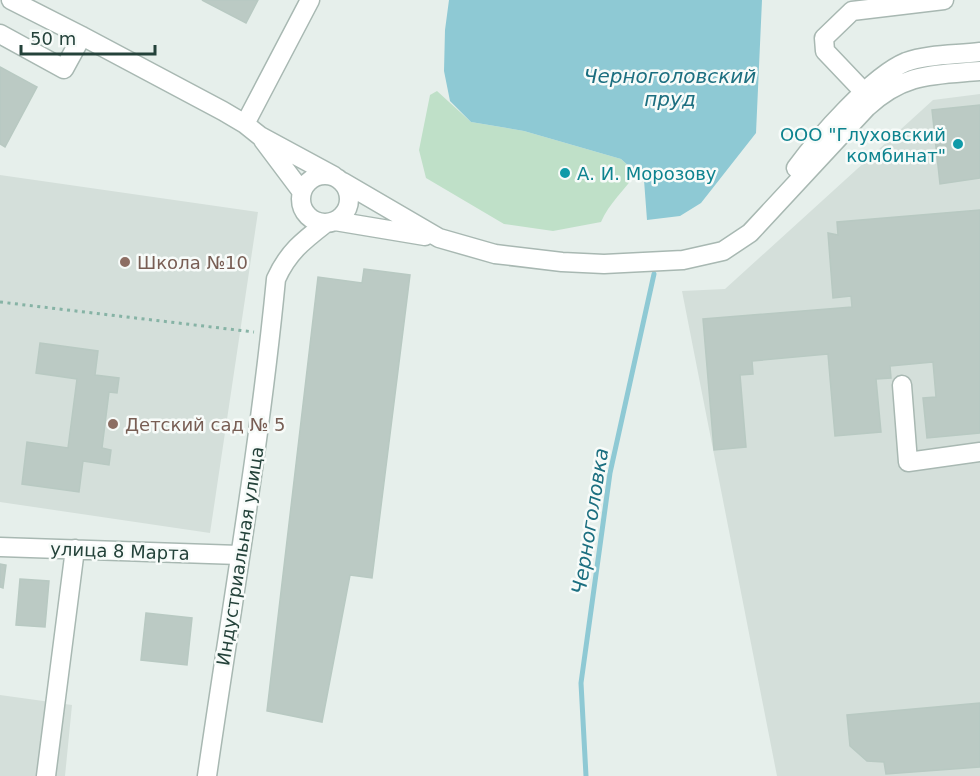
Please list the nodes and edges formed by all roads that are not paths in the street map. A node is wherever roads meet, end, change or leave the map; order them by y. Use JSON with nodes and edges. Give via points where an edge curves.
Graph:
{"nodes":[{"id":1,"x":11,"y":0,"type":"edge"},
{"id":2,"x":310,"y":0,"type":"edge"},
{"id":3,"x":944,"y":0,"type":"edge"},
{"id":4,"x":0,"y":34,"type":"edge"},
{"id":5,"x":82,"y":36,"type":"junction"},
{"id":6,"x":980,"y":52,"type":"edge"},
{"id":7,"x":980,"y":71,"type":"edge"},
{"id":8,"x":864,"y":92,"type":"junction"},
{"id":9,"x":245,"y":124,"type":"junction"},
{"id":10,"x":260,"y":136,"type":"junction"},
{"id":11,"x":339,"y":179,"type":"junction"},
{"id":12,"x":301,"y":195,"type":"junction"},
{"id":13,"x":331,"y":222,"type":"junction"},
{"id":14,"x":750,"y":233,"type":"junction"},
{"id":15,"x":439,"y":238,"type":"junction"},
{"id":16,"x":295,"y":249,"type":"junction"},
{"id":17,"x":902,"y":385,"type":"dead end"},
{"id":18,"x":980,"y":452,"type":"edge"},
{"id":19,"x":0,"y":547,"type":"edge"},
{"id":20,"x":75,"y":549,"type":"junction"},
{"id":21,"x":239,"y":555,"type":"junction"},
{"id":22,"x":46,"y":776,"type":"edge"},
{"id":23,"x":207,"y":776,"type":"edge"}],
"edges":[{"from":1,"to":5,"type":"street"},
{"from":2,"to":9,"type":"street"},
{"from":3,"to":8,"type":"street","via":[[852,11],[825,38],[825,51]]},
{"from":4,"to":5,"type":"street","via":[[64,69]]},
{"from":5,"to":9,"type":"street"},
{"from":6,"to":8,"type":"street","via":[[907,62]]},
{"from":7,"to":14,"type":"street","via":[[921,76],[880,94]]},
{"from":8,"to":14,"type":"street","via":[[811,148]]},
{"from":9,"to":10,"type":"street"},
{"from":10,"to":11,"type":"street"},
{"from":10,"to":12,"type":"street"},
{"from":11,"to":12,"type":"street","via":[[326,174],[318,176],[311,179]]},
{"from":11,"to":13,"type":"street","via":[[350,196],[349,204]]},
{"from":11,"to":15,"type":"street"},
{"from":12,"to":13,"type":"street","via":[[306,213],[318,222]]},
{"from":12,"to":16,"type":"street","name":"Индустриальная улица"},
{"from":13,"to":15,"type":"street"},
{"from":13,"to":16,"type":"street"},
{"from":14,"to":15,"type":"street","via":[[723,251],[703,257],[604,264],[495,254]]},
{"from":16,"to":21,"type":"street","name":"Индустриальная улица","via":[[276,279],[250,498]]},
{"from":17,"to":18,"type":"street","via":[[908,462]]},
{"from":19,"to":20,"type":"street","name":"улица 8 Марта"},
{"from":20,"to":21,"type":"street","name":"улица 8 Марта"},
{"from":20,"to":22,"type":"street"},
{"from":21,"to":23,"type":"street","name":"Индустриальная улица"}]}
